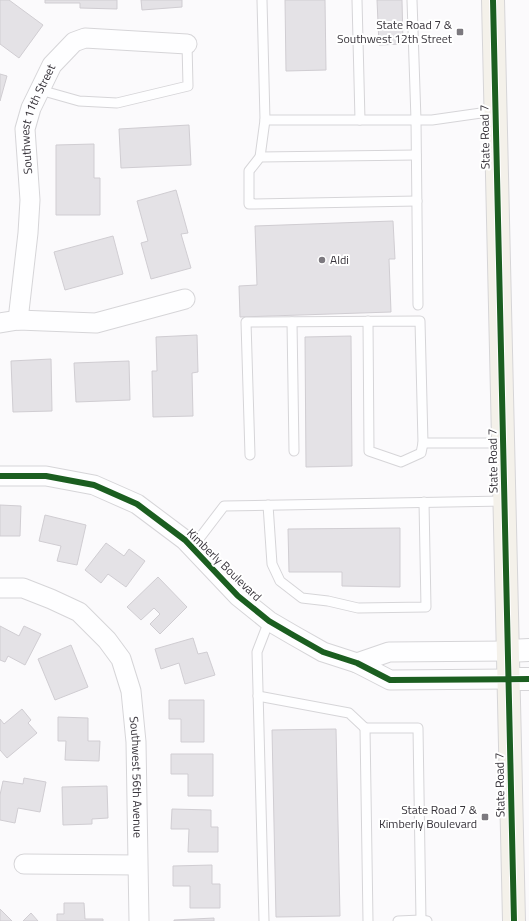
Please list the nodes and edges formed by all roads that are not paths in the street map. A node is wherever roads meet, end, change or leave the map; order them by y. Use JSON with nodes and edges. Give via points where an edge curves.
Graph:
{"nodes":[{"id":1,"x":262,"y":0,"type":"edge"},
{"id":2,"x":357,"y":0,"type":"edge"},
{"id":3,"x":412,"y":0,"type":"edge"},
{"id":4,"x":493,"y":0,"type":"edge"},
{"id":5,"x":187,"y":44,"type":"joint"},
{"id":6,"x":40,"y":90,"type":"junction"},
{"id":7,"x":495,"y":111,"type":"junction"},
{"id":8,"x":265,"y":120,"type":"junction"},
{"id":9,"x":360,"y":120,"type":"junction"},
{"id":10,"x":416,"y":120,"type":"junction"},
{"id":11,"x":416,"y":155,"type":"junction"},
{"id":12,"x":260,"y":157,"type":"junction"},
{"id":13,"x":417,"y":201,"type":"junction"},
{"id":14,"x":184,"y":299,"type":"dead end"},
{"id":15,"x":418,"y":305,"type":"dead end"},
{"id":16,"x":18,"y":320,"type":"junction"},
{"id":17,"x":368,"y":321,"type":"junction"},
{"id":18,"x":292,"y":322,"type":"junction"},
{"id":19,"x":0,"y":323,"type":"edge"},
{"id":20,"x":423,"y":443,"type":"junction"},
{"id":21,"x":503,"y":443,"type":"junction"},
{"id":22,"x":294,"y":451,"type":"dead end"},
{"id":23,"x":250,"y":455,"type":"dead end"},
{"id":24,"x":0,"y":476,"type":"edge"},
{"id":25,"x":505,"y":501,"type":"junction"},
{"id":26,"x":424,"y":502,"type":"junction"},
{"id":27,"x":268,"y":505,"type":"junction"},
{"id":28,"x":192,"y":548,"type":"junction"},
{"id":29,"x":0,"y":588,"type":"edge"},
{"id":30,"x":269,"y":621,"type":"junction"},
{"id":31,"x":519,"y":651,"type":"edge"},
{"id":32,"x":357,"y":663,"type":"junction"},
{"id":33,"x":519,"y":679,"type":"edge"},
{"id":34,"x":258,"y":696,"type":"junction"},
{"id":35,"x":365,"y":728,"type":"junction"},
{"id":36,"x":24,"y":864,"type":"dead end"},
{"id":37,"x":137,"y":865,"type":"junction"},
{"id":38,"x":424,"y":920,"type":"edge"},
{"id":39,"x":139,"y":921,"type":"edge"},
{"id":40,"x":264,"y":921,"type":"edge"},
{"id":41,"x":368,"y":921,"type":"edge"},
{"id":42,"x":398,"y":921,"type":"edge"},
{"id":43,"x":514,"y":921,"type":"edge"}],
"edges":[{"from":1,"to":8,"type":"lane"},
{"from":2,"to":9,"type":"lane"},
{"from":3,"to":10,"type":"lane"},
{"from":4,"to":7,"type":"main road","name":"State Road 7"},
{"from":5,"to":6,"type":"street","name":"Southwest 11th Street","via":[[85,38],[74,42],[52,65]]},
{"from":5,"to":6,"type":"lane","via":[[188,86],[117,103],[80,101]]},
{"from":6,"to":16,"type":"street","name":"Southwest 11th Street","via":[[25,129],[30,200]]},
{"from":7,"to":10,"type":"lane"},
{"from":7,"to":21,"type":"main road","name":"State Road 7"},
{"from":8,"to":9,"type":"lane"},
{"from":8,"to":12,"type":"lane"},
{"from":9,"to":10,"type":"lane"},
{"from":10,"to":11,"type":"lane"},
{"from":11,"to":12,"type":"lane"},
{"from":11,"to":13,"type":"lane"},
{"from":12,"to":13,"type":"lane","via":[[249,171],[250,204]]},
{"from":13,"to":15,"type":"lane"},
{"from":14,"to":16,"type":"street","via":[[96,323]]},
{"from":16,"to":19,"type":"street"},
{"from":17,"to":18,"type":"lane"},
{"from":17,"to":20,"type":"lane","via":[[420,321]]},
{"from":17,"to":20,"type":"lane","via":[[369,451],[401,462],[421,453]]},
{"from":18,"to":22,"type":"lane"},
{"from":18,"to":23,"type":"lane","via":[[246,322]]},
{"from":20,"to":21,"type":"lane"},
{"from":21,"to":25,"type":"main road","name":"State Road 7"},
{"from":24,"to":28,"type":"street","name":"Kimberly Boulevard","via":[[46,476],[94,485],[137,504]]},
{"from":25,"to":26,"type":"lane"},
{"from":25,"to":31,"type":"main road","name":"State Road 7"},
{"from":26,"to":27,"type":"lane"},
{"from":26,"to":27,"type":"lane","via":[[426,606],[419,607],[358,608],[302,598],[280,582],[272,564]]},
{"from":27,"to":28,"type":"lane","via":[[224,506]]},
{"from":28,"to":30,"type":"street","name":"Kimberly Boulevard","via":[[238,596]]},
{"from":29,"to":37,"type":"street","name":"Southwest 56th Avenue","via":[[23,588],[79,612],[107,640],[121,659],[131,691],[136,742]]},
{"from":30,"to":32,"type":"street","name":"Kimberly Boulevard","via":[[323,652]]},
{"from":30,"to":34,"type":"lane","via":[[257,652]]},
{"from":31,"to":32,"type":"street","via":[[389,652]]},
{"from":31,"to":33,"type":"main road","name":"State Road 7"},
{"from":32,"to":33,"type":"street","name":"Kimberly Boulevard","via":[[390,680]]},
{"from":33,"to":43,"type":"main road","name":"State Road 7"},
{"from":34,"to":35,"type":"lane","via":[[349,713]]},
{"from":34,"to":40,"type":"lane"},
{"from":35,"to":38,"type":"lane","via":[[418,728]]},
{"from":35,"to":41,"type":"lane"},
{"from":36,"to":37,"type":"street"},
{"from":37,"to":39,"type":"street","name":"Southwest 56th Avenue"},
{"from":38,"to":42,"type":"lane"}]}
